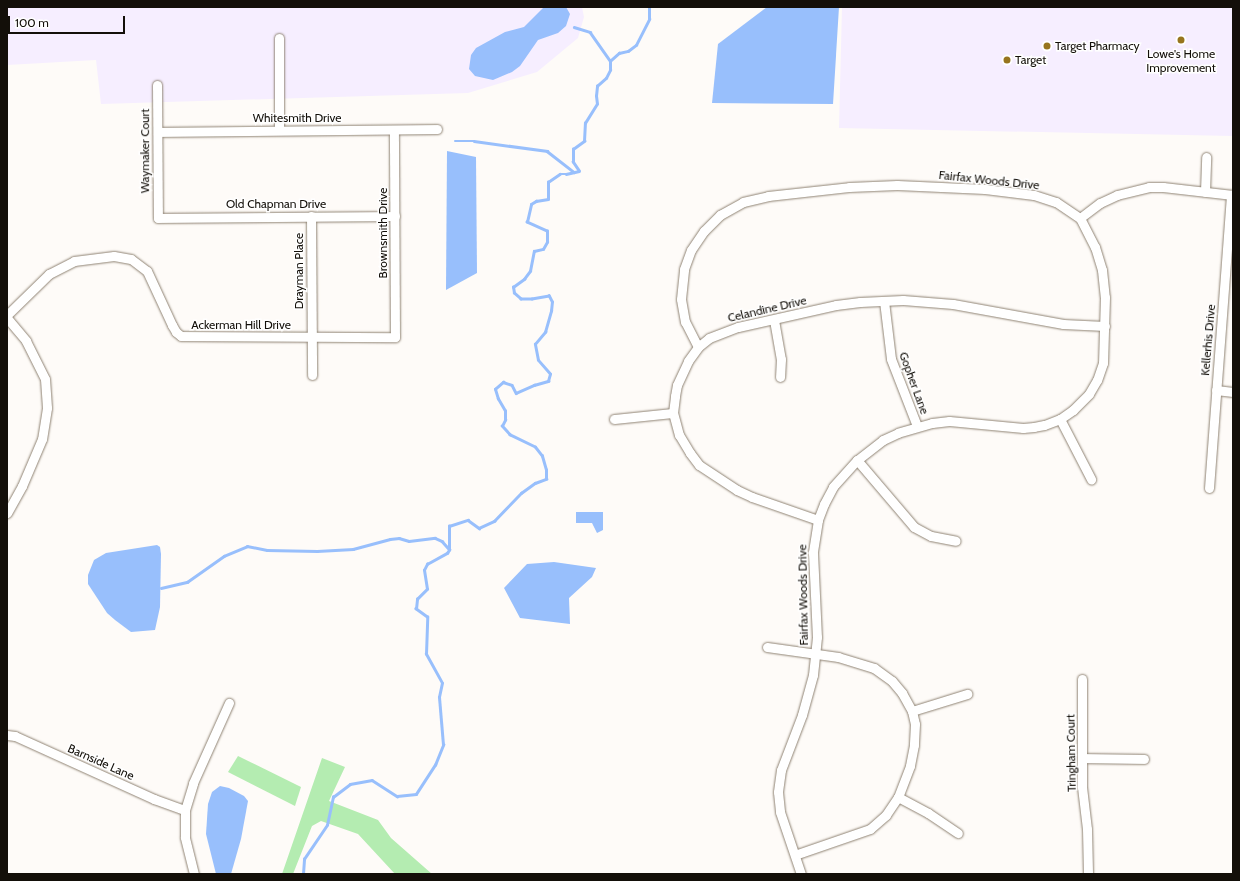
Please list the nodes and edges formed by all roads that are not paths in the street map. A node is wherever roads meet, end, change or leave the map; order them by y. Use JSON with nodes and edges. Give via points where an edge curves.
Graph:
{"nodes":[{"id":1,"x":280,"y":38,"type":"dead end"},
{"id":2,"x":157,"y":85,"type":"dead end"},
{"id":3,"x":437,"y":129,"type":"dead end"},
{"id":4,"x":279,"y":130,"type":"junction"},
{"id":5,"x":394,"y":130,"type":"junction"},
{"id":6,"x":158,"y":132,"type":"junction"},
{"id":7,"x":1206,"y":157,"type":"dead end"},
{"id":8,"x":1206,"y":192,"type":"junction"},
{"id":9,"x":1232,"y":195,"type":"edge"},
{"id":10,"x":311,"y":216,"type":"junction"},
{"id":11,"x":395,"y":216,"type":"junction"},
{"id":12,"x":158,"y":218,"type":"joint"},
{"id":13,"x":1080,"y":218,"type":"junction"},
{"id":14,"x":1230,"y":254,"type":"edge"},
{"id":15,"x":884,"y":301,"type":"junction"},
{"id":16,"x":7,"y":315,"type":"edge"},
{"id":17,"x":7,"y":318,"type":"edge"},
{"id":18,"x":774,"y":320,"type":"junction"},
{"id":19,"x":1105,"y":326,"type":"junction"},
{"id":20,"x":311,"y":337,"type":"junction"},
{"id":21,"x":395,"y":337,"type":"joint"},
{"id":22,"x":698,"y":347,"type":"junction"},
{"id":23,"x":312,"y":375,"type":"dead end"},
{"id":24,"x":780,"y":377,"type":"dead end"},
{"id":25,"x":1216,"y":390,"type":"junction"},
{"id":26,"x":1233,"y":392,"type":"edge"},
{"id":27,"x":673,"y":413,"type":"junction"},
{"id":28,"x":1060,"y":418,"type":"junction"},
{"id":29,"x":614,"y":419,"type":"dead end"},
{"id":30,"x":917,"y":426,"type":"junction"},
{"id":31,"x":856,"y":460,"type":"junction"},
{"id":32,"x":1091,"y":479,"type":"dead end"},
{"id":33,"x":1208,"y":488,"type":"dead end"},
{"id":34,"x":7,"y":512,"type":"edge"},
{"id":35,"x":818,"y":520,"type":"junction"},
{"id":36,"x":956,"y":541,"type":"dead end"},
{"id":37,"x":767,"y":647,"type":"dead end"},
{"id":38,"x":816,"y":654,"type":"junction"},
{"id":39,"x":1082,"y":679,"type":"dead end"},
{"id":40,"x":967,"y":694,"type":"dead end"},
{"id":41,"x":229,"y":703,"type":"dead end"},
{"id":42,"x":912,"y":712,"type":"junction"},
{"id":43,"x":7,"y":735,"type":"edge"},
{"id":44,"x":1083,"y":758,"type":"junction"},
{"id":45,"x":1144,"y":759,"type":"dead end"},
{"id":46,"x":898,"y":796,"type":"junction"},
{"id":47,"x":185,"y":810,"type":"junction"},
{"id":48,"x":958,"y":833,"type":"dead end"},
{"id":49,"x":795,"y":855,"type":"junction"},
{"id":50,"x":194,"y":874,"type":"edge"},
{"id":51,"x":801,"y":874,"type":"edge"},
{"id":52,"x":1088,"y":874,"type":"edge"}],
"edges":[{"from":1,"to":4,"type":"street"},
{"from":2,"to":6,"type":"street","name":"Waymaker Court"},
{"from":3,"to":5,"type":"street","name":"Whitesmith Drive"},
{"from":4,"to":5,"type":"street","name":"Whitesmith Drive"},
{"from":4,"to":6,"type":"street","name":"Whitesmith Drive"},
{"from":5,"to":11,"type":"street","name":"Brownsmith Drive"},
{"from":6,"to":12,"type":"street","name":"Waymaker Court"},
{"from":7,"to":8,"type":"street"},
{"from":8,"to":9,"type":"street"},
{"from":8,"to":13,"type":"street","via":[[1164,187],[1134,190],[1100,203]]},
{"from":9,"to":14,"type":"street","name":"Kellerhis Drive"},
{"from":10,"to":11,"type":"street","name":"Old Chapman Drive"},
{"from":10,"to":12,"type":"street","name":"Old Chapman Drive"},
{"from":10,"to":20,"type":"street","name":"Drayman Place"},
{"from":11,"to":21,"type":"street","name":"Brownsmith Drive"},
{"from":13,"to":19,"type":"street","name":"Fairfax Woods Drive","via":[[1096,247],[1100,264],[1106,297]]},
{"from":13,"to":22,"type":"street","name":"Fairfax Woods Drive","via":[[1056,202],[1034,195],[930,185],[822,189],[743,202],[720,215],[704,231],[691,250],[684,269],[681,289],[682,311]]},
{"from":14,"to":25,"type":"street","name":"Kellerhis Drive"},
{"from":15,"to":18,"type":"street","name":"Celandine Drive","via":[[849,303]]},
{"from":15,"to":19,"type":"street","name":"Celandine Drive","via":[[939,302],[1063,324]]},
{"from":15,"to":30,"type":"street","name":"Gopher Lane","via":[[890,359]]},
{"from":16,"to":20,"type":"street","name":"Ackerman Hill Drive","via":[[49,274],[74,261],[118,256],[131,258],[147,271],[172,325],[182,336]]},
{"from":17,"to":34,"type":"street","via":[[26,341],[45,379],[47,408],[42,439],[22,486]]},
{"from":18,"to":22,"type":"street","name":"Celandine Drive","via":[[724,332],[709,338]]},
{"from":18,"to":24,"type":"street","via":[[781,359]]},
{"from":19,"to":28,"type":"street","name":"Fairfax Woods Drive","via":[[1103,363],[1097,380],[1081,403]]},
{"from":20,"to":21,"type":"street","name":"Ackerman Hill Drive"},
{"from":20,"to":23,"type":"street","name":"Drayman Place"},
{"from":22,"to":27,"type":"street","name":"Celandine Drive","via":[[676,385]]},
{"from":25,"to":26,"type":"street"},
{"from":25,"to":33,"type":"street","name":"Kellerhis Drive"},
{"from":27,"to":29,"type":"street"},
{"from":27,"to":35,"type":"street","name":"Celandine Drive","via":[[679,435],[699,465],[752,497]]},
{"from":28,"to":30,"type":"street","name":"Fairfax Woods Drive","via":[[1044,425],[1023,428],[948,421]]},
{"from":28,"to":32,"type":"street"},
{"from":30,"to":31,"type":"street","name":"Fairfax Woods Drive","via":[[883,440]]},
{"from":31,"to":35,"type":"street","name":"Fairfax Woods Drive","via":[[833,487]]},
{"from":31,"to":36,"type":"street","via":[[914,527],[931,536]]},
{"from":35,"to":38,"type":"street","name":"Fairfax Woods Drive","via":[[812,560]]},
{"from":37,"to":38,"type":"street"},
{"from":38,"to":42,"type":"street","via":[[851,659],[874,668],[898,686]]},
{"from":38,"to":49,"type":"street","name":"Fairfax Woods Drive","via":[[814,675],[807,700],[778,784],[780,812]]},
{"from":39,"to":44,"type":"street","name":"Tringham Court"},
{"from":40,"to":42,"type":"street"},
{"from":41,"to":47,"type":"street","via":[[193,783]]},
{"from":42,"to":46,"type":"street","via":[[915,724],[914,745],[910,766]]},
{"from":43,"to":47,"type":"street","name":"Barnside Lane","via":[[15,736],[154,800]]},
{"from":44,"to":45,"type":"street"},
{"from":44,"to":52,"type":"street","name":"Tringham Court","via":[[1082,787],[1087,822]]},
{"from":46,"to":48,"type":"street"},
{"from":46,"to":49,"type":"street","via":[[886,815],[870,829]]},
{"from":47,"to":50,"type":"street","via":[[185,837]]},
{"from":49,"to":51,"type":"street","name":"Fairfax Woods Drive"}]}
